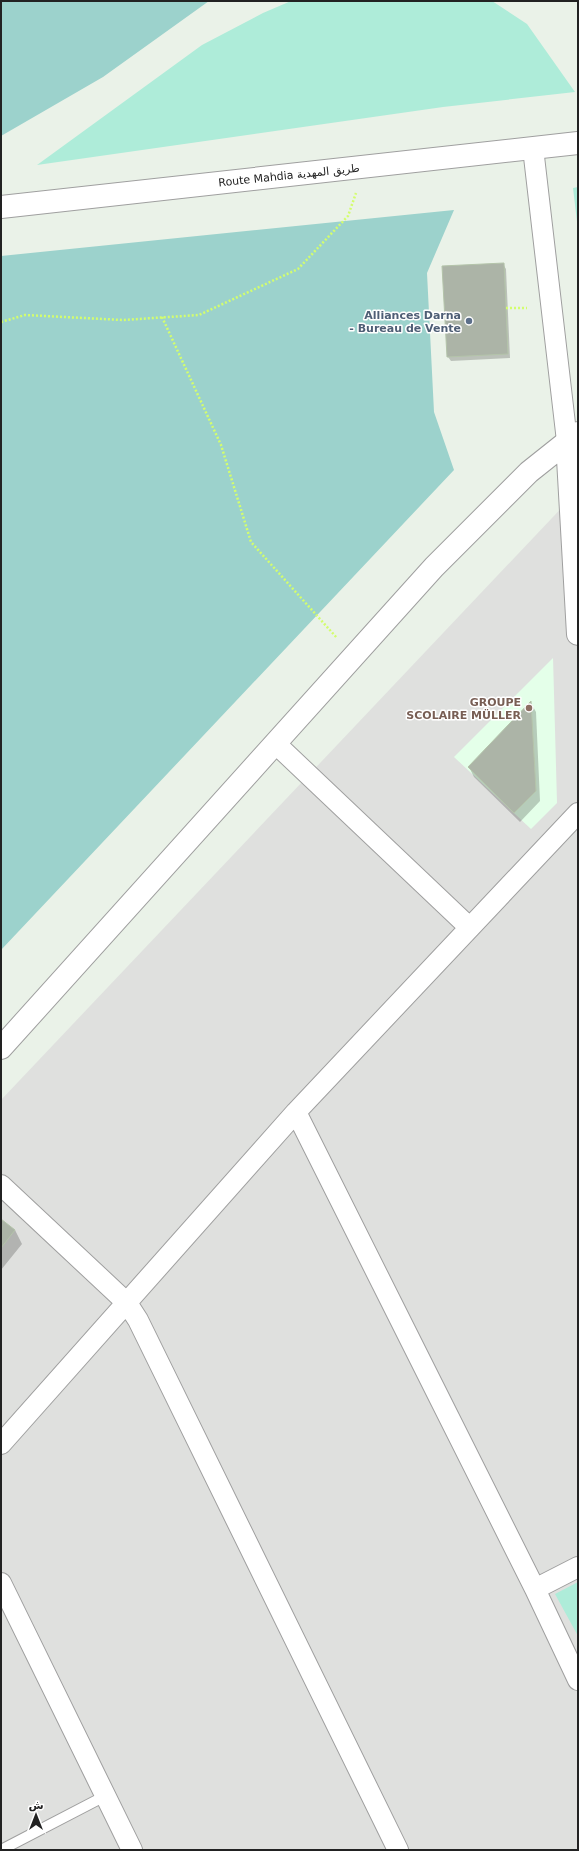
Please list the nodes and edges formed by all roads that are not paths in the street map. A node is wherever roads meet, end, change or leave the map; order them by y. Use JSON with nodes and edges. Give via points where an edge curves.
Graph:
{"nodes":[{"id":1,"x":578,"y":143,"type":"edge"},
{"id":2,"x":533,"y":148,"type":"junction"},
{"id":3,"x":1,"y":207,"type":"edge"},
{"id":4,"x":572,"y":437,"type":"edge"},
{"id":5,"x":578,"y":634,"type":"edge"},
{"id":6,"x":276,"y":744,"type":"junction"},
{"id":7,"x":578,"y":813,"type":"edge"},
{"id":8,"x":469,"y":928,"type":"junction"},
{"id":9,"x":1,"y":1048,"type":"edge"},
{"id":10,"x":296,"y":1112,"type":"junction"},
{"id":11,"x":1,"y":1185,"type":"edge"},
{"id":12,"x":127,"y":1303,"type":"junction"},
{"id":13,"x":1,"y":1444,"type":"edge"},
{"id":14,"x":578,"y":1567,"type":"edge"},
{"id":15,"x":1,"y":1583,"type":"edge"},
{"id":16,"x":534,"y":1589,"type":"junction"},
{"id":17,"x":578,"y":1680,"type":"edge"},
{"id":18,"x":106,"y":1796,"type":"junction"},
{"id":19,"x":1,"y":1850,"type":"edge"},
{"id":20,"x":132,"y":1850,"type":"edge"},
{"id":21,"x":398,"y":1850,"type":"edge"}],
"edges":[{"from":1,"to":2,"type":"street","name":"Route Mahdia طريق المهدية"},
{"from":2,"to":3,"type":"street","name":"Route Mahdia طريق المهدية"},
{"from":2,"to":4,"type":"street"},
{"from":4,"to":5,"type":"street"},
{"from":4,"to":6,"type":"street","via":[[529,472],[434,568]]},
{"from":6,"to":8,"type":"street"},
{"from":6,"to":9,"type":"street"},
{"from":7,"to":8,"type":"street"},
{"from":8,"to":10,"type":"street"},
{"from":10,"to":12,"type":"street"},
{"from":10,"to":16,"type":"street"},
{"from":11,"to":12,"type":"street"},
{"from":12,"to":13,"type":"street"},
{"from":12,"to":21,"type":"street","via":[[138,1320]]},
{"from":14,"to":16,"type":"street"},
{"from":15,"to":18,"type":"street"},
{"from":16,"to":17,"type":"street"},
{"from":18,"to":19,"type":"lane"},
{"from":18,"to":20,"type":"street"}]}
